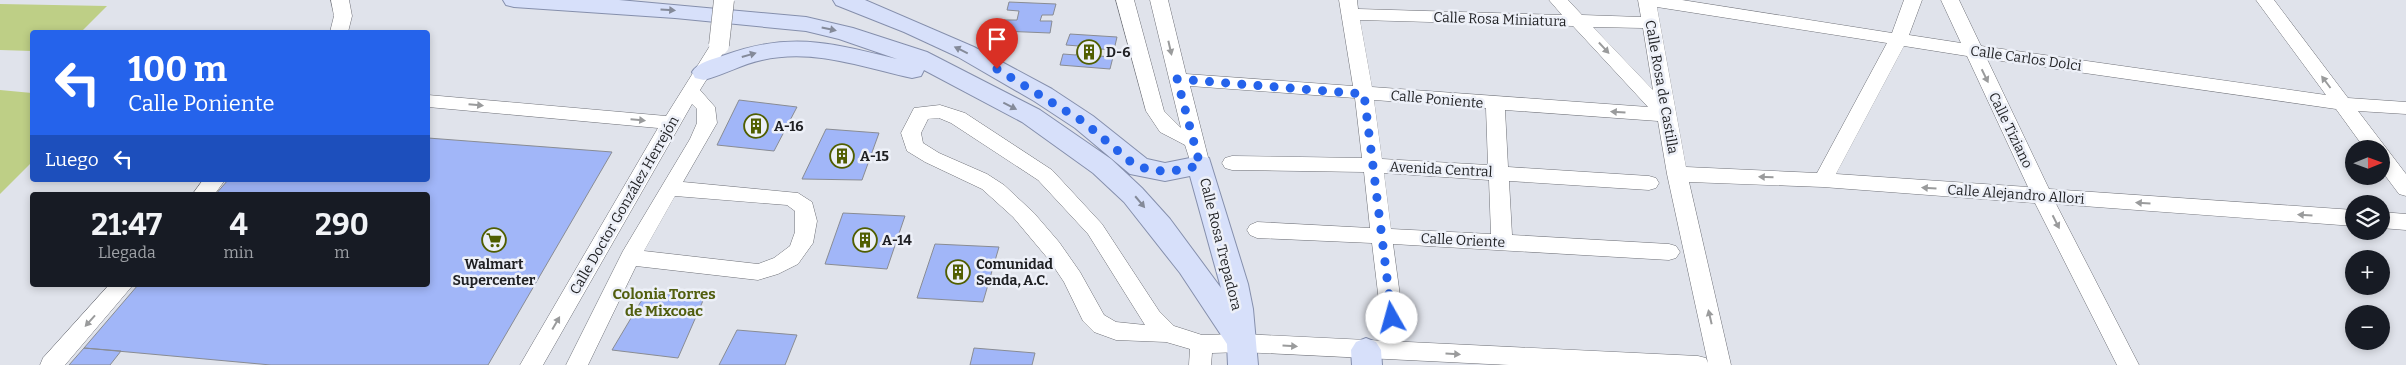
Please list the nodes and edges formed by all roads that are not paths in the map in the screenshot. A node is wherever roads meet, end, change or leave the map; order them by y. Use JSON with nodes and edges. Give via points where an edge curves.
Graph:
{"nodes":[{"id":1,"x":340,"y":0,"type":"edge"},
{"id":2,"x":514,"y":0,"type":"edge"},
{"id":3,"x":724,"y":0,"type":"edge"},
{"id":4,"x":844,"y":0,"type":"edge"},
{"id":5,"x":1124,"y":0,"type":"edge"},
{"id":6,"x":1159,"y":0,"type":"edge"},
{"id":7,"x":1558,"y":0,"type":"edge"},
{"id":8,"x":1647,"y":0,"type":"edge"},
{"id":9,"x":1913,"y":0,"type":"edge"},
{"id":10,"x":1950,"y":0,"type":"edge"},
{"id":11,"x":2265,"y":0,"type":"edge"},
{"id":12,"x":1349,"y":7,"type":"edge"},
{"id":13,"x":1579,"y":21,"type":"junction"},
{"id":14,"x":1649,"y":23,"type":"junction"},
{"id":15,"x":340,"y":30,"type":"edge"},
{"id":16,"x":1899,"y":38,"type":"junction"},
{"id":17,"x":1973,"y":51,"type":"junction"},
{"id":18,"x":704,"y":72,"type":"junction"},
{"id":19,"x":1177,"y":79,"type":"junction"},
{"id":20,"x":971,"y":86,"type":"junction"},
{"id":21,"x":691,"y":92,"type":"junction"},
{"id":22,"x":1364,"y":94,"type":"junction"},
{"id":23,"x":430,"y":101,"type":"edge"},
{"id":24,"x":1495,"y":104,"type":"junction"},
{"id":25,"x":2343,"y":104,"type":"junction"},
{"id":26,"x":2406,"y":108,"type":"edge"},
{"id":27,"x":1666,"y":115,"type":"junction"},
{"id":28,"x":671,"y":122,"type":"junction"},
{"id":29,"x":2369,"y":140,"type":"edge"},
{"id":30,"x":1197,"y":153,"type":"junction"},
{"id":31,"x":1232,"y":163,"type":"dead end"},
{"id":32,"x":1373,"y":165,"type":"junction"},
{"id":33,"x":2390,"y":167,"type":"edge"},
{"id":34,"x":1498,"y":172,"type":"junction"},
{"id":35,"x":1677,"y":174,"type":"junction"},
{"id":36,"x":1822,"y":180,"type":"junction"},
{"id":37,"x":213,"y":182,"type":"edge"},
{"id":38,"x":1649,"y":183,"type":"dead end"},
{"id":39,"x":669,"y":188,"type":"junction"},
{"id":40,"x":2406,"y":188,"type":"edge"},
{"id":41,"x":205,"y":192,"type":"edge"},
{"id":42,"x":2042,"y":196,"type":"junction"},
{"id":43,"x":2345,"y":217,"type":"edge"},
{"id":44,"x":2390,"y":221,"type":"edge"},
{"id":45,"x":2406,"y":222,"type":"edge"},
{"id":46,"x":1257,"y":230,"type":"dead end"},
{"id":47,"x":1382,"y":236,"type":"junction"},
{"id":48,"x":1502,"y":242,"type":"junction"},
{"id":49,"x":1669,"y":252,"type":"dead end"},
{"id":50,"x":630,"y":257,"type":"junction"},
{"id":51,"x":120,"y":287,"type":"edge"},
{"id":52,"x":1392,"y":318,"type":"dead end"},
{"id":53,"x":1166,"y":333,"type":"junction"},
{"id":54,"x":1242,"y":354,"type":"edge"},
{"id":55,"x":1201,"y":355,"type":"edge"},
{"id":56,"x":1366,"y":358,"type":"edge"},
{"id":57,"x":52,"y":365,"type":"edge"},
{"id":58,"x":531,"y":365,"type":"edge"},
{"id":59,"x":577,"y":365,"type":"edge"},
{"id":60,"x":1698,"y":365,"type":"edge"},
{"id":61,"x":1720,"y":365,"type":"edge"},
{"id":62,"x":2128,"y":365,"type":"edge"}],
"edges":[{"from":1,"to":15,"type":"street","via":[[343,11]]},
{"from":2,"to":20,"type":"main road","one_way":true,"via":[[675,10],[806,24],[846,32],[919,58]]},
{"from":3,"to":18,"type":"street","name":"Calle Doctor González Herrejón","bridge":true,"via":[[719,46]]},
{"from":30,"to":4,"type":"main road","one_way":true,"via":[[1165,172],[1139,167],[1084,122],[983,62],[912,27]]},
{"from":5,"to":30,"type":"street","via":[[1155,111],[1170,132]]},
{"from":6,"to":19,"type":"street","name":"Calle Rosa Trepadora","one_way":true},
{"from":7,"to":13,"type":"street"},
{"from":8,"to":14,"type":"street","name":"Calle Rosa de Castilla"},
{"from":8,"to":16,"type":"street","name":"Calle Carlos Dolci"},
{"from":9,"to":16,"type":"street"},
{"from":10,"to":17,"type":"street","name":"Calle Tiziano"},
{"from":25,"to":11,"type":"street","one_way":true},
{"from":12,"to":13,"type":"street","name":"Calle Rosa Miniatura"},
{"from":12,"to":22,"type":"street"},
{"from":13,"to":14,"type":"street","name":"Calle Rosa Miniatura"},
{"from":13,"to":27,"type":"street","one_way":true},
{"from":14,"to":27,"type":"street","name":"Calle Rosa de Castilla"},
{"from":16,"to":17,"type":"street","name":"Calle Carlos Dolci"},
{"from":16,"to":36,"type":"street"},
{"from":17,"to":25,"type":"street","name":"Calle Carlos Dolci"},
{"from":17,"to":42,"type":"street","name":"Calle Tiziano","one_way":true},
{"from":18,"to":20,"type":"main road","one_way":true,"via":[[762,51],[800,48],[835,52]]},
{"from":18,"to":21,"type":"street","name":"Calle Doctor González Herrejón"},
{"from":19,"to":22,"type":"street","name":"Calle Poniente"},
{"from":19,"to":30,"type":"street","name":"Calle Rosa Trepadora"},
{"from":20,"to":54,"type":"main road","one_way":true,"via":[[1031,116],[1102,166],[1133,195],[1190,265]]},
{"from":21,"to":28,"type":"street","name":"Calle Doctor González Herrejón"},
{"from":21,"to":39,"type":"street","via":[[706,107],[707,122],[700,140]]},
{"from":22,"to":24,"type":"street","name":"Calle Poniente"},
{"from":22,"to":32,"type":"street"},
{"from":23,"to":28,"type":"street","one_way":true},
{"from":27,"to":24,"type":"street","name":"Calle Poniente","one_way":true},
{"from":24,"to":34,"type":"street"},
{"from":25,"to":26,"type":"street","name":"Calle Carlos Dolci"},
{"from":25,"to":29,"type":"street"},
{"from":27,"to":35,"type":"street","name":"Calle Rosa de Castilla"},
{"from":58,"to":28,"type":"street","name":"Calle Doctor González Herrejón","one_way":true},
{"from":30,"to":54,"type":"main road","name":"Calle Rosa Trepadora","via":[[1234,284]]},
{"from":31,"to":32,"type":"street","name":"Avenida Central"},
{"from":32,"to":34,"type":"street","name":"Avenida Central"},
{"from":32,"to":47,"type":"street"},
{"from":33,"to":40,"type":"street"},
{"from":34,"to":38,"type":"street","name":"Avenida Central"},
{"from":34,"to":48,"type":"street"},
{"from":36,"to":35,"type":"street","name":"Calle Alejandro Allori","one_way":true},
{"from":61,"to":35,"type":"street","name":"Calle Rosa de Castilla","one_way":true},
{"from":42,"to":36,"type":"street","name":"Calle Alejandro Allori","one_way":true},
{"from":37,"to":41,"type":"street"},
{"from":39,"to":50,"type":"street"},
{"from":39,"to":50,"type":"street","via":[[791,198],[805,207],[808,223],[804,238],[796,254],[779,267],[758,272]]},
{"from":43,"to":42,"type":"street","name":"Calle Alejandro Allori","one_way":true},
{"from":42,"to":62,"type":"street","name":"Calle Tiziano","one_way":true},
{"from":44,"to":45,"type":"street"},
{"from":46,"to":47,"type":"street","name":"Calle Oriente"},
{"from":47,"to":48,"type":"street","name":"Calle Oriente"},
{"from":47,"to":52,"type":"street"},
{"from":48,"to":49,"type":"street","name":"Calle Oriente"},
{"from":50,"to":59,"type":"street"},
{"from":51,"to":57,"type":"street","one_way":true},
{"from":53,"to":53,"type":"street","via":[[1151,317],[1095,230],[1045,175],[958,118],[940,111],[920,113],[911,133],[914,146],[990,185],[1009,202],[1048,243],[1070,273],[1088,310],[1103,326],[1124,332]]},
{"from":53,"to":55,"type":"street"},
{"from":54,"to":55,"type":"street"},
{"from":54,"to":56,"type":"street","one_way":true},
{"from":56,"to":60,"type":"street","one_way":true}]}
